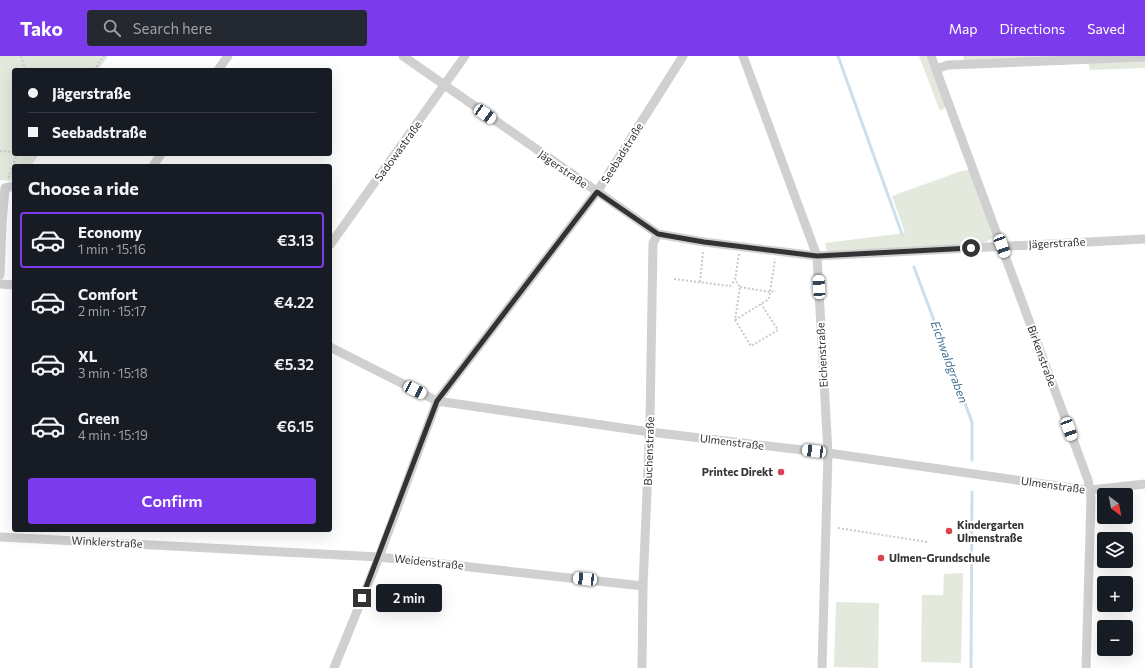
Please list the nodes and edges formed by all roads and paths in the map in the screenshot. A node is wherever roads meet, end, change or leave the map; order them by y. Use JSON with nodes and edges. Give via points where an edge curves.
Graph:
{"nodes":[{"id":1,"x":21,"y":56,"type":"edge"},
{"id":2,"x":104,"y":56,"type":"edge"},
{"id":3,"x":228,"y":56,"type":"edge"},
{"id":4,"x":403,"y":56,"type":"edge"},
{"id":5,"x":465,"y":56,"type":"edge"},
{"id":6,"x":683,"y":56,"type":"edge"},
{"id":7,"x":743,"y":56,"type":"edge"},
{"id":8,"x":931,"y":56,"type":"edge"},
{"id":9,"x":1145,"y":57,"type":"edge"},
{"id":10,"x":25,"y":68,"type":"edge"},
{"id":11,"x":95,"y":68,"type":"edge"},
{"id":12,"x":219,"y":68,"type":"edge"},
{"id":13,"x":936,"y":70,"type":"junction"},
{"id":14,"x":445,"y":85,"type":"junction"},
{"id":15,"x":0,"y":151,"type":"edge"},
{"id":16,"x":12,"y":152,"type":"edge"},
{"id":17,"x":12,"y":173,"type":"edge"},
{"id":18,"x":9,"y":187,"type":"edge"},
{"id":19,"x":597,"y":192,"type":"junction"},
{"id":20,"x":658,"y":234,"type":"junction"},
{"id":21,"x":1145,"y":239,"type":"edge"},
{"id":22,"x":332,"y":242,"type":"edge"},
{"id":23,"x":704,"y":242,"type":"junction"},
{"id":24,"x":740,"y":246,"type":"junction"},
{"id":25,"x":1002,"y":246,"type":"junction"},
{"id":26,"x":777,"y":251,"type":"junction"},
{"id":27,"x":817,"y":256,"type":"junction"},
{"id":28,"x":0,"y":275,"type":"edge"},
{"id":29,"x":674,"y":279,"type":"dead end"},
{"id":30,"x":735,"y":280,"type":"junction"},
{"id":31,"x":700,"y":282,"type":"junction"},
{"id":32,"x":0,"y":284,"type":"edge"},
{"id":33,"x":12,"y":285,"type":"edge"},
{"id":34,"x":740,"y":287,"type":"junction"},
{"id":35,"x":776,"y":291,"type":"dead end"},
{"id":36,"x":770,"y":292,"type":"junction"},
{"id":37,"x":761,"y":304,"type":"junction"},
{"id":38,"x":735,"y":320,"type":"junction"},
{"id":39,"x":332,"y":348,"type":"edge"},
{"id":40,"x":437,"y":401,"type":"junction"},
{"id":41,"x":650,"y":432,"type":"junction"},
{"id":42,"x":828,"y":453,"type":"junction"},
{"id":43,"x":1145,"y":484,"type":"edge"},
{"id":44,"x":1091,"y":490,"type":"junction"},
{"id":45,"x":838,"y":528,"type":"dead end"},
{"id":46,"x":0,"y":537,"type":"edge"},
{"id":47,"x":927,"y":542,"type":"dead end"},
{"id":48,"x":189,"y":547,"type":"joint"},
{"id":49,"x":379,"y":557,"type":"junction"},
{"id":50,"x":643,"y":586,"type":"junction"},
{"id":51,"x":334,"y":668,"type":"edge"},
{"id":52,"x":642,"y":668,"type":"edge"},
{"id":53,"x":822,"y":668,"type":"edge"},
{"id":54,"x":1086,"y":668,"type":"edge"}],
"edges":[{"from":1,"to":10,"type":"path"},
{"from":2,"to":11,"type":"path"},
{"from":3,"to":12,"type":"street"},
{"from":4,"to":14,"type":"street","name":"Jägerstraße"},
{"from":5,"to":14,"type":"street","name":"Sadowastraße"},
{"from":6,"to":19,"type":"street","name":"Seebadstraße"},
{"from":7,"to":27,"type":"street","name":"Eichenstraße"},
{"from":8,"to":13,"type":"street","name":"Birkenstraße"},
{"from":9,"to":13,"type":"street","via":[[948,65]]},
{"from":13,"to":25,"type":"street","name":"Birkenstraße"},
{"from":14,"to":19,"type":"street","name":"Jägerstraße"},
{"from":14,"to":22,"type":"street","name":"Sadowastraße"},
{"from":15,"to":16,"type":"path"},
{"from":17,"to":18,"type":"path"},
{"from":18,"to":28,"type":"street"},
{"from":19,"to":20,"type":"street","name":"Jägerstraße"},
{"from":19,"to":40,"type":"street","name":"Seebadstraße"},
{"from":20,"to":23,"type":"street","name":"Jägerstraße"},
{"from":20,"to":41,"type":"street","name":"Buchenstraße","via":[[653,243]]},
{"from":21,"to":25,"type":"street","name":"Jägerstraße"},
{"from":23,"to":24,"type":"street","name":"Jägerstraße"},
{"from":23,"to":31,"type":"path"},
{"from":24,"to":26,"type":"street","name":"Jägerstraße"},
{"from":24,"to":30,"type":"path"},
{"from":25,"to":27,"type":"street","name":"Jägerstraße"},
{"from":25,"to":44,"type":"street","name":"Birkenstraße"},
{"from":26,"to":27,"type":"street","name":"Jägerstraße"},
{"from":26,"to":36,"type":"path"},
{"from":27,"to":42,"type":"street","name":"Eichenstraße"},
{"from":29,"to":31,"type":"path"},
{"from":30,"to":31,"type":"path","via":[[730,286]]},
{"from":30,"to":34,"type":"path"},
{"from":32,"to":33,"type":"street"},
{"from":34,"to":36,"type":"path"},
{"from":34,"to":38,"type":"path"},
{"from":35,"to":36,"type":"path"},
{"from":36,"to":37,"type":"path","via":[[769,299]]},
{"from":37,"to":38,"type":"path"},
{"from":37,"to":38,"type":"path","via":[[778,330],[751,346]]},
{"from":39,"to":40,"type":"street","name":"Ulmenstraße"},
{"from":40,"to":41,"type":"street","name":"Ulmenstraße"},
{"from":40,"to":49,"type":"street","name":"Seebadstraße"},
{"from":41,"to":42,"type":"street","name":"Ulmenstraße"},
{"from":41,"to":50,"type":"street","name":"Buchenstraße"},
{"from":42,"to":44,"type":"street","name":"Ulmenstraße"},
{"from":42,"to":53,"type":"street","name":"Eichenstraße"},
{"from":43,"to":44,"type":"street","name":"Ulmenstraße"},
{"from":44,"to":54,"type":"street","name":"Birkenstraße"},
{"from":45,"to":47,"type":"path"},
{"from":46,"to":48,"type":"street","name":"Winklerstraße"},
{"from":48,"to":49,"type":"street","name":"Weidenstraße"},
{"from":49,"to":50,"type":"street","name":"Weidenstraße"},
{"from":49,"to":51,"type":"street","name":"Seebadstraße"},
{"from":50,"to":52,"type":"street","name":"Buchenstraße"}]}
